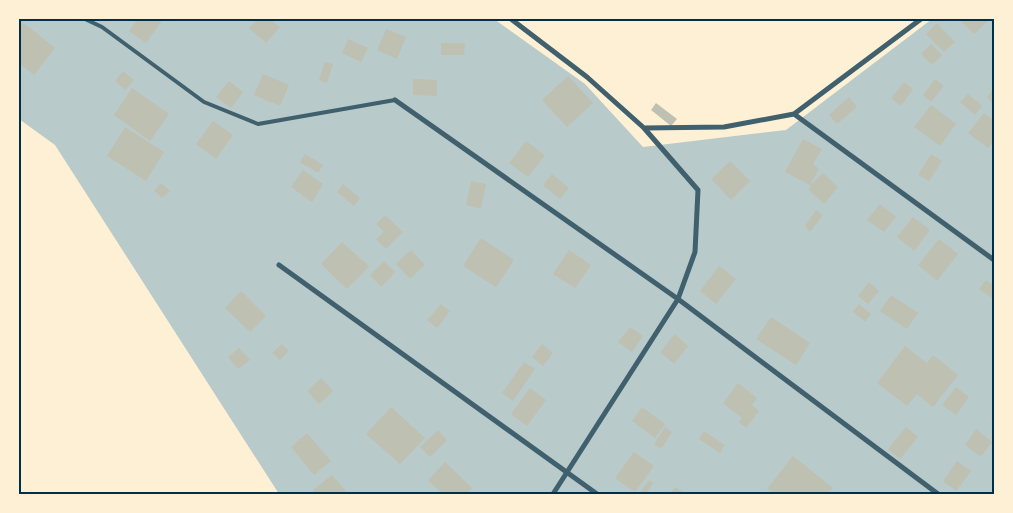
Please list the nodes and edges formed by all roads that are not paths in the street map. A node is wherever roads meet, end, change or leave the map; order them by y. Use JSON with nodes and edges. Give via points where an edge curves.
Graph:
{"nodes":[{"id":1,"x":85,"y":19,"type":"edge"},
{"id":2,"x":511,"y":19,"type":"edge"},
{"id":3,"x":920,"y":19,"type":"edge"},
{"id":4,"x":395,"y":100,"type":"joint"},
{"id":5,"x":794,"y":114,"type":"junction"},
{"id":6,"x":644,"y":128,"type":"junction"},
{"id":7,"x":994,"y":260,"type":"edge"},
{"id":8,"x":279,"y":265,"type":"dead end"},
{"id":9,"x":678,"y":299,"type":"junction"},
{"id":10,"x":567,"y":472,"type":"junction"},
{"id":11,"x":553,"y":494,"type":"edge"},
{"id":12,"x":597,"y":494,"type":"edge"},
{"id":13,"x":938,"y":494,"type":"edge"}],
"edges":[{"from":1,"to":4,"type":"lane","via":[[102,27],[204,102],[258,124]]},
{"from":2,"to":6,"type":"street","via":[[587,77]]},
{"from":3,"to":5,"type":"street"},
{"from":4,"to":9,"type":"street"},
{"from":5,"to":6,"type":"street","via":[[724,128]]},
{"from":5,"to":7,"type":"street"},
{"from":6,"to":9,"type":"street","via":[[698,190],[695,252]]},
{"from":8,"to":10,"type":"street"},
{"from":9,"to":10,"type":"street"},
{"from":9,"to":13,"type":"street"},
{"from":10,"to":11,"type":"street"},
{"from":10,"to":12,"type":"street"}]}
